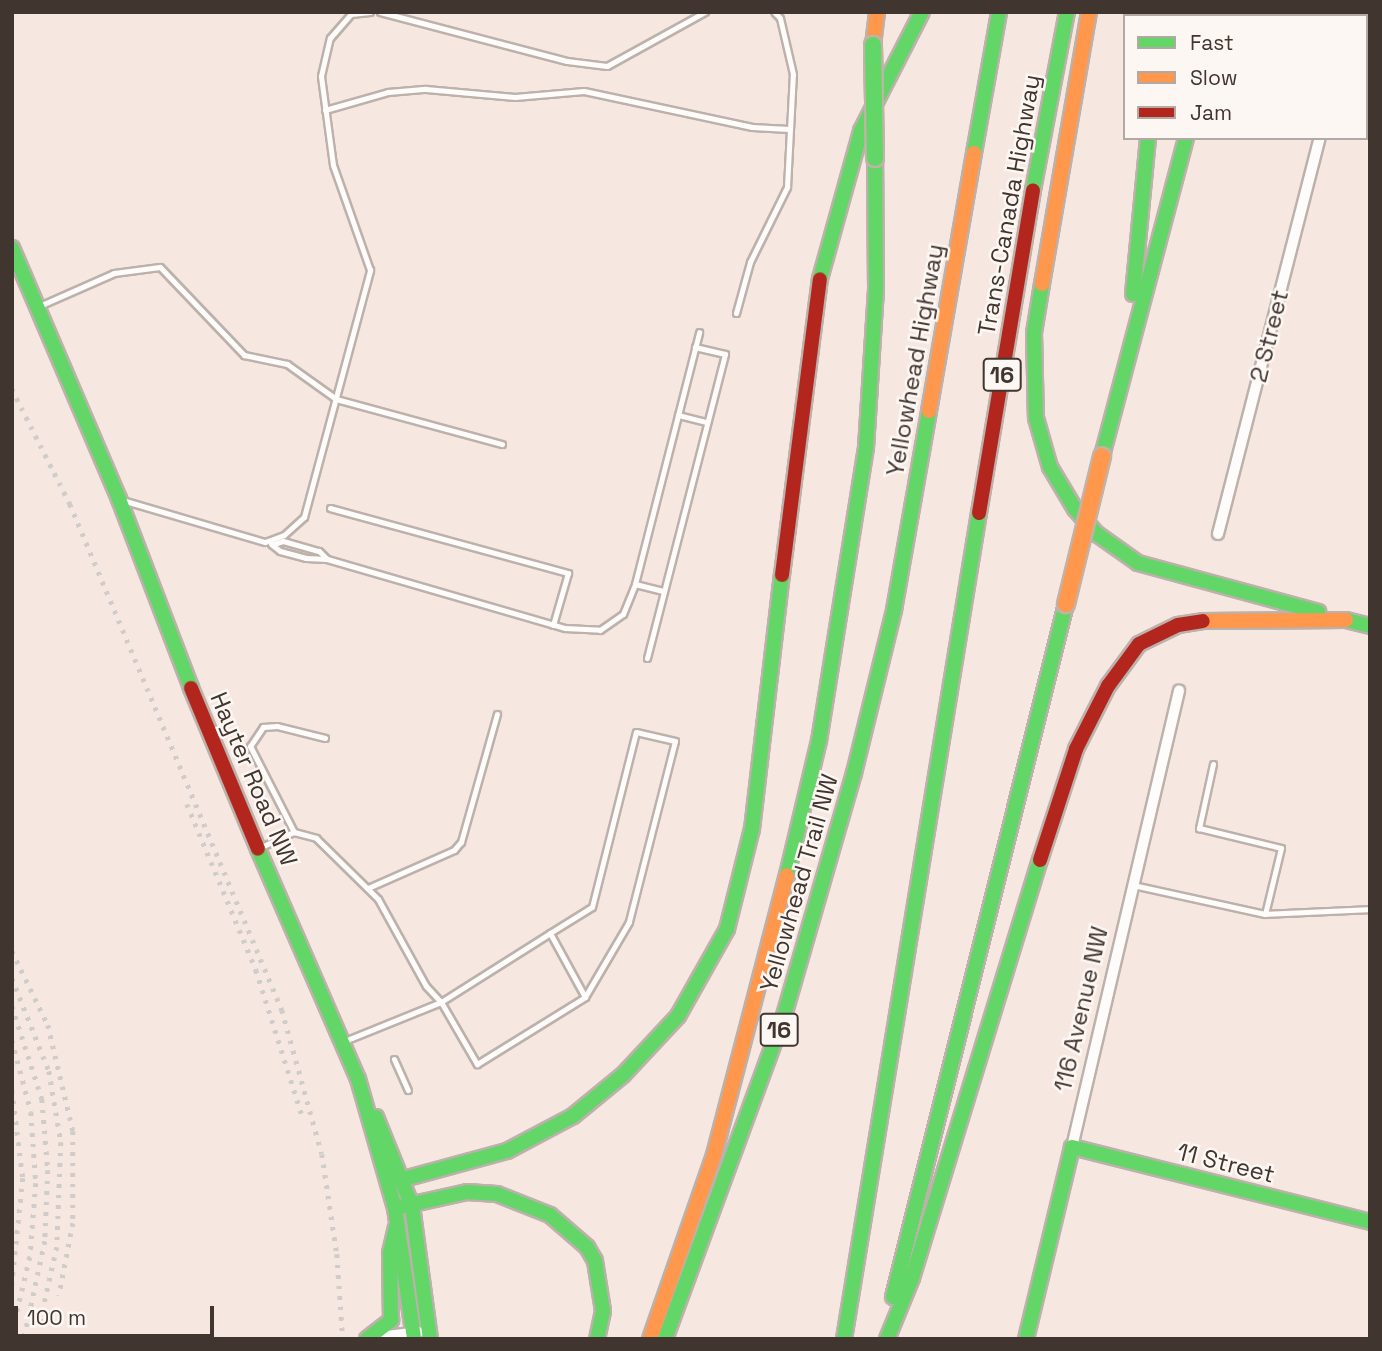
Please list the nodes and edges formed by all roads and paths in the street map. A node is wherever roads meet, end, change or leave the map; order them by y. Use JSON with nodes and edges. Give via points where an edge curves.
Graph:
{"nodes":[{"id":1,"x":370,"y":12,"type":"edge"},
{"id":2,"x":380,"y":12,"type":"edge"},
{"id":3,"x":705,"y":12,"type":"edge"},
{"id":4,"x":774,"y":12,"type":"edge"},
{"id":5,"x":872,"y":12,"type":"edge"},
{"id":6,"x":877,"y":12,"type":"edge"},
{"id":7,"x":922,"y":12,"type":"edge"},
{"id":8,"x":999,"y":12,"type":"edge"},
{"id":9,"x":1067,"y":12,"type":"edge"},
{"id":10,"x":1089,"y":12,"type":"edge"},
{"id":11,"x":873,"y":45,"type":"junction"},
{"id":12,"x":326,"y":110,"type":"junction"},
{"id":13,"x":789,"y":129,"type":"junction"},
{"id":14,"x":1148,"y":140,"type":"edge"},
{"id":15,"x":1184,"y":140,"type":"edge"},
{"id":16,"x":1319,"y":140,"type":"edge"},
{"id":17,"x":12,"y":248,"type":"edge"},
{"id":18,"x":37,"y":307,"type":"junction"},
{"id":19,"x":736,"y":313,"type":"dead end"},
{"id":20,"x":699,"y":332,"type":"dead end"},
{"id":21,"x":695,"y":347,"type":"junction"},
{"id":22,"x":1123,"y":368,"type":"junction"},
{"id":23,"x":335,"y":399,"type":"junction"},
{"id":24,"x":678,"y":415,"type":"junction"},
{"id":25,"x":707,"y":422,"type":"junction"},
{"id":26,"x":502,"y":444,"type":"dead end"},
{"id":27,"x":118,"y":499,"type":"junction"},
{"id":28,"x":330,"y":508,"type":"dead end"},
{"id":29,"x":1218,"y":534,"type":"dead end"},
{"id":30,"x":265,"y":542,"type":"junction"},
{"id":31,"x":274,"y":544,"type":"junction"},
{"id":32,"x":327,"y":559,"type":"junction"},
{"id":33,"x":635,"y":584,"type":"junction"},
{"id":34,"x":664,"y":591,"type":"junction"},
{"id":35,"x":1346,"y":620,"type":"junction"},
{"id":36,"x":554,"y":625,"type":"junction"},
{"id":37,"x":1370,"y":626,"type":"edge"},
{"id":38,"x":647,"y":658,"type":"dead end"},
{"id":39,"x":1179,"y":690,"type":"dead end"},
{"id":40,"x":497,"y":713,"type":"dead end"},
{"id":41,"x":868,"y":713,"type":"joint"},
{"id":42,"x":325,"y":738,"type":"dead end"},
{"id":43,"x":1213,"y":764,"type":"dead end"},
{"id":44,"x":294,"y":832,"type":"junction"},
{"id":45,"x":258,"y":849,"type":"junction"},
{"id":46,"x":1133,"y":886,"type":"junction"},
{"id":47,"x":368,"y":888,"type":"junction"},
{"id":48,"x":1370,"y":909,"type":"edge"},
{"id":49,"x":1265,"y":914,"type":"junction"},
{"id":50,"x":550,"y":933,"type":"junction"},
{"id":51,"x":585,"y":997,"type":"junction"},
{"id":52,"x":441,"y":1002,"type":"junction"},
{"id":53,"x":342,"y":1042,"type":"junction"},
{"id":54,"x":394,"y":1059,"type":"dead end"},
{"id":55,"x":408,"y":1090,"type":"dead end"},
{"id":56,"x":1072,"y":1147,"type":"junction"},
{"id":57,"x":397,"y":1181,"type":"junction"},
{"id":58,"x":412,"y":1206,"type":"junction"},
{"id":59,"x":396,"y":1214,"type":"junction"},
{"id":60,"x":1370,"y":1222,"type":"edge"},
{"id":61,"x":421,"y":1335,"type":"edge"},
{"id":62,"x":367,"y":1339,"type":"edge"},
{"id":63,"x":597,"y":1339,"type":"edge"},
{"id":64,"x":650,"y":1339,"type":"edge"},
{"id":65,"x":665,"y":1339,"type":"edge"},
{"id":66,"x":844,"y":1339,"type":"edge"},
{"id":67,"x":885,"y":1339,"type":"edge"},
{"id":68,"x":1026,"y":1339,"type":"edge"}],
"edges":[{"from":1,"to":12,"type":"lane","via":[[351,14],[330,38],[321,76]]},
{"from":2,"to":3,"type":"lane","via":[[566,61],[607,66]]},
{"from":4,"to":13,"type":"lane","via":[[780,18],[793,74]]},
{"from":5,"to":11,"type":"main road"},
{"from":6,"to":11,"type":"main road"},
{"from":7,"to":57,"type":"main road","via":[[861,131],[827,243],[813,323],[752,829],[727,929],[678,1016],[623,1075],[573,1116],[508,1151]]},
{"from":8,"to":41,"type":"main road","name":"Yellowhead Highway","number":"16","via":[[894,610]]},
{"from":9,"to":66,"type":"main road","name":"Trans-Canada Highway","number":"16","via":[[1026,228]]},
{"from":10,"to":35,"type":"main road","via":[[1034,333],[1036,418],[1049,467],[1097,534],[1138,563]]},
{"from":11,"to":64,"type":"main road","bridge":true,"via":[[876,290],[866,448],[819,741],[758,999],[714,1155]]},
{"from":12,"to":13,"type":"lane","via":[[388,92],[426,89],[514,97],[584,91],[752,127]]},
{"from":12,"to":23,"type":"lane","via":[[333,165],[370,271]]},
{"from":13,"to":19,"type":"lane","via":[[787,187],[750,262]]},
{"from":14,"to":22,"type":"main road"},
{"from":15,"to":22,"type":"main road"},
{"from":16,"to":29,"type":"street","name":"2 Street"},
{"from":17,"to":18,"type":"main road","name":"Hayter Road NW"},
{"from":18,"to":23,"type":"lane","via":[[114,273],[160,267],[244,355],[287,364]]},
{"from":18,"to":27,"type":"main road","name":"Hayter Road NW"},
{"from":20,"to":21,"type":"lane"},
{"from":21,"to":24,"type":"lane"},
{"from":21,"to":25,"type":"lane","via":[[725,354]]},
{"from":22,"to":67,"type":"main road","bridge":true},
{"from":23,"to":26,"type":"lane"},
{"from":23,"to":30,"type":"lane","via":[[304,517],[284,535]]},
{"from":24,"to":25,"type":"lane"},
{"from":24,"to":33,"type":"lane"},
{"from":25,"to":34,"type":"lane"},
{"from":27,"to":30,"type":"lane"},
{"from":27,"to":45,"type":"main road","name":"Hayter Road NW"},
{"from":28,"to":36,"type":"lane","via":[[568,573]]},
{"from":30,"to":31,"type":"lane"},
{"from":31,"to":32,"type":"lane","via":[[280,551],[317,561]]},
{"from":31,"to":32,"type":"lane","via":[[283,541],[319,551]]},
{"from":32,"to":36,"type":"lane"},
{"from":33,"to":34,"type":"lane"},
{"from":33,"to":36,"type":"lane","via":[[623,614],[600,630]]},
{"from":34,"to":38,"type":"lane"},
{"from":35,"to":37,"type":"main road"},
{"from":35,"to":67,"type":"main road","via":[[1210,620],[1178,625],[1139,644],[1108,686],[1076,748],[1058,799],[912,1278]]},
{"from":39,"to":46,"type":"street","name":"116 Avenue NW"},
{"from":40,"to":47,"type":"lane","via":[[461,842],[454,850]]},
{"from":41,"to":65,"type":"main road","name":"Yellowhead Trail NW","number":"16","via":[[829,871],[793,987]]},
{"from":42,"to":44,"type":"lane","via":[[262,727],[250,746]]},
{"from":43,"to":49,"type":"lane","via":[[1199,828],[1281,848]]},
{"from":44,"to":45,"type":"lane"},
{"from":44,"to":47,"type":"lane","via":[[316,838]]},
{"from":45,"to":53,"type":"main road","name":"Hayter Road NW"},
{"from":46,"to":49,"type":"lane"},
{"from":46,"to":56,"type":"street","name":"116 Avenue NW"},
{"from":47,"to":52,"type":"lane","via":[[426,986]]},
{"from":48,"to":49,"type":"lane"},
{"from":50,"to":51,"type":"lane"},
{"from":50,"to":51,"type":"lane","via":[[592,907],[636,732],[675,741],[629,922]]},
{"from":50,"to":52,"type":"lane"},
{"from":51,"to":52,"type":"lane","via":[[477,1064]]},
{"from":52,"to":53,"type":"lane"},
{"from":53,"to":57,"type":"main road","name":"Hayter Road NW"},
{"from":54,"to":55,"type":"lane"},
{"from":56,"to":60,"type":"main road","name":"11 Street"},
{"from":56,"to":68,"type":"main road","name":"116 Avenue NW"},
{"from":57,"to":58,"type":"main road"},
{"from":57,"to":59,"type":"main road"},
{"from":58,"to":59,"type":"main road"},
{"from":58,"to":61,"type":"main road"},
{"from":58,"to":63,"type":"main road","via":[[467,1192],[497,1194],[550,1215],[587,1247],[595,1261],[603,1311]]},
{"from":59,"to":61,"type":"main road"},
{"from":59,"to":62,"type":"main road","via":[[390,1253],[391,1320]]},
{"from":61,"to":62,"type":"street"}]}
